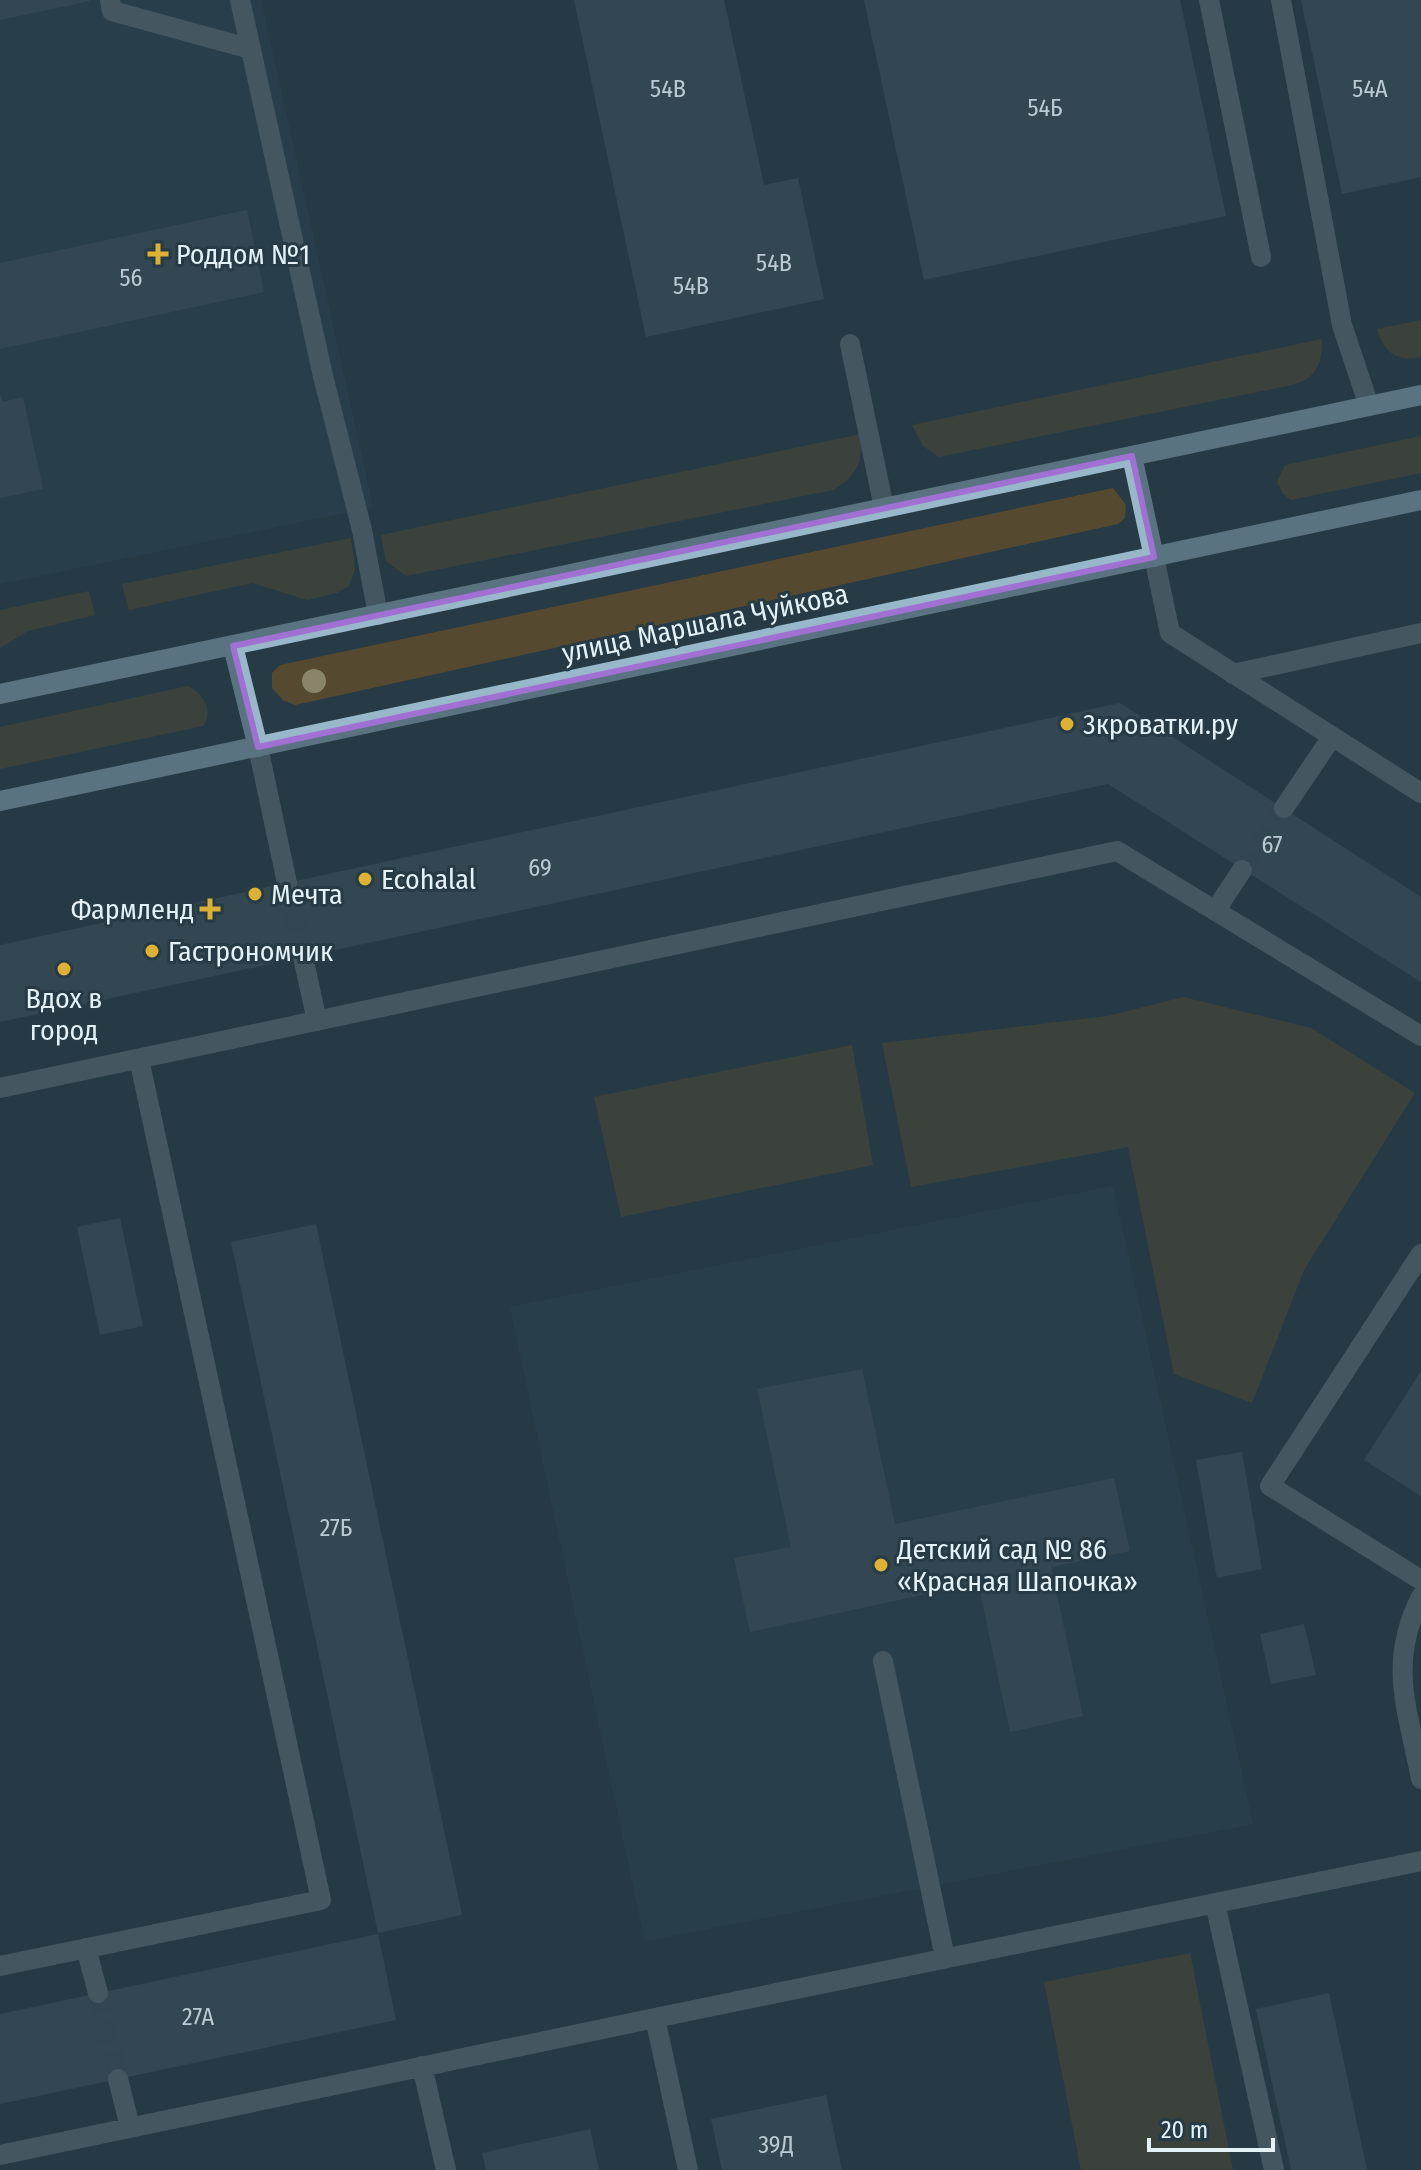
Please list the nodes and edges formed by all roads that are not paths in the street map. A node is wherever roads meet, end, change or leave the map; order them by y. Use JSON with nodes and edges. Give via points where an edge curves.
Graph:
{"nodes":[{"id":1,"x":110,"y":0,"type":"edge"},
{"id":2,"x":240,"y":0,"type":"edge"},
{"id":3,"x":1209,"y":0,"type":"edge"},
{"id":4,"x":1281,"y":0,"type":"edge"},
{"id":5,"x":251,"y":49,"type":"junction"},
{"id":6,"x":1261,"y":257,"type":"dead end"},
{"id":7,"x":850,"y":344,"type":"dead end"},
{"id":8,"x":1421,"y":395,"type":"edge"},
{"id":9,"x":1369,"y":406,"type":"junction"},
{"id":10,"x":1132,"y":456,"type":"junction"},
{"id":11,"x":1421,"y":500,"type":"edge"},
{"id":12,"x":884,"y":508,"type":"junction"},
{"id":13,"x":1154,"y":557,"type":"junction"},
{"id":14,"x":378,"y":615,"type":"junction"},
{"id":15,"x":1421,"y":633,"type":"edge"},
{"id":16,"x":233,"y":646,"type":"junction"},
{"id":17,"x":1233,"y":674,"type":"junction"},
{"id":18,"x":0,"y":694,"type":"edge"},
{"id":19,"x":1332,"y":737,"type":"junction"},
{"id":20,"x":258,"y":747,"type":"junction"},
{"id":21,"x":1421,"y":793,"type":"edge"},
{"id":22,"x":0,"y":801,"type":"edge"},
{"id":23,"x":1284,"y":808,"type":"tunnel mouth"},
{"id":24,"x":1242,"y":870,"type":"tunnel mouth"},
{"id":25,"x":287,"y":883,"type":"tunnel mouth"},
{"id":26,"x":1215,"y":911,"type":"junction"},
{"id":27,"x":303,"y":957,"type":"tunnel mouth"},
{"id":28,"x":317,"y":1021,"type":"junction"},
{"id":29,"x":1421,"y":1036,"type":"edge"},
{"id":30,"x":139,"y":1059,"type":"junction"},
{"id":31,"x":0,"y":1088,"type":"edge"},
{"id":32,"x":1421,"y":1254,"type":"edge"},
{"id":33,"x":1421,"y":1580,"type":"edge"},
{"id":34,"x":1421,"y":1597,"type":"edge"},
{"id":35,"x":883,"y":1661,"type":"dead end"},
{"id":36,"x":1418,"y":1742,"type":"edge"},
{"id":37,"x":1421,"y":1779,"type":"edge"},
{"id":38,"x":1421,"y":1861,"type":"edge"},
{"id":39,"x":1215,"y":1903,"type":"junction"},
{"id":40,"x":86,"y":1948,"type":"junction"},
{"id":41,"x":945,"y":1958,"type":"junction"},
{"id":42,"x":0,"y":1966,"type":"edge"},
{"id":43,"x":98,"y":1993,"type":"tunnel mouth"},
{"id":44,"x":655,"y":2018,"type":"junction"},
{"id":45,"x":422,"y":2066,"type":"junction"},
{"id":46,"x":118,"y":2079,"type":"tunnel mouth"},
{"id":47,"x":130,"y":2127,"type":"junction"},
{"id":48,"x":0,"y":2155,"type":"edge"},
{"id":49,"x":446,"y":2170,"type":"edge"},
{"id":50,"x":688,"y":2170,"type":"edge"},
{"id":51,"x":1274,"y":2170,"type":"edge"}],
"edges":[{"from":1,"to":5,"type":"lane","via":[[112,11]]},
{"from":2,"to":5,"type":"lane"},
{"from":3,"to":6,"type":"lane"},
{"from":4,"to":9,"type":"lane","via":[[1339,311]]},
{"from":5,"to":14,"type":"lane"},
{"from":7,"to":12,"type":"lane"},
{"from":8,"to":9,"type":"main road"},
{"from":9,"to":10,"type":"main road"},
{"from":10,"to":12,"type":"main road"},
{"from":10,"to":13,"type":"main road"},
{"from":11,"to":13,"type":"main road","name":"улица Маршала Чуйкова"},
{"from":12,"to":14,"type":"main road"},
{"from":13,"to":17,"type":"lane","via":[[1170,633]]},
{"from":13,"to":20,"type":"main road","name":"улица Маршала Чуйкова"},
{"from":14,"to":16,"type":"main road"},
{"from":15,"to":17,"type":"lane"},
{"from":16,"to":18,"type":"main road"},
{"from":16,"to":20,"type":"main road"},
{"from":17,"to":19,"type":"lane"},
{"from":19,"to":21,"type":"lane"},
{"from":19,"to":23,"type":"lane"},
{"from":20,"to":22,"type":"main road","name":"улица Маршала Чуйкова"},
{"from":20,"to":25,"type":"lane"},
{"from":24,"to":26,"type":"lane"},
{"from":26,"to":28,"type":"lane","via":[[1117,851]]},
{"from":26,"to":29,"type":"lane"},
{"from":27,"to":28,"type":"lane"},
{"from":28,"to":30,"type":"lane"},
{"from":30,"to":31,"type":"lane"},
{"from":30,"to":40,"type":"lane","via":[[321,1900]]},
{"from":32,"to":33,"type":"lane","via":[[1270,1486]]},
{"from":34,"to":36,"type":"lane","via":[[1406,1627],[1401,1681]]},
{"from":35,"to":41,"type":"lane"},
{"from":36,"to":37,"type":"lane"},
{"from":38,"to":39,"type":"lane"},
{"from":39,"to":41,"type":"lane"},
{"from":39,"to":51,"type":"lane"},
{"from":40,"to":42,"type":"lane"},
{"from":40,"to":43,"type":"lane"},
{"from":41,"to":44,"type":"lane"},
{"from":44,"to":45,"type":"lane"},
{"from":44,"to":50,"type":"lane"},
{"from":45,"to":47,"type":"lane"},
{"from":45,"to":49,"type":"lane"},
{"from":46,"to":47,"type":"lane"},
{"from":47,"to":48,"type":"lane"}]}
